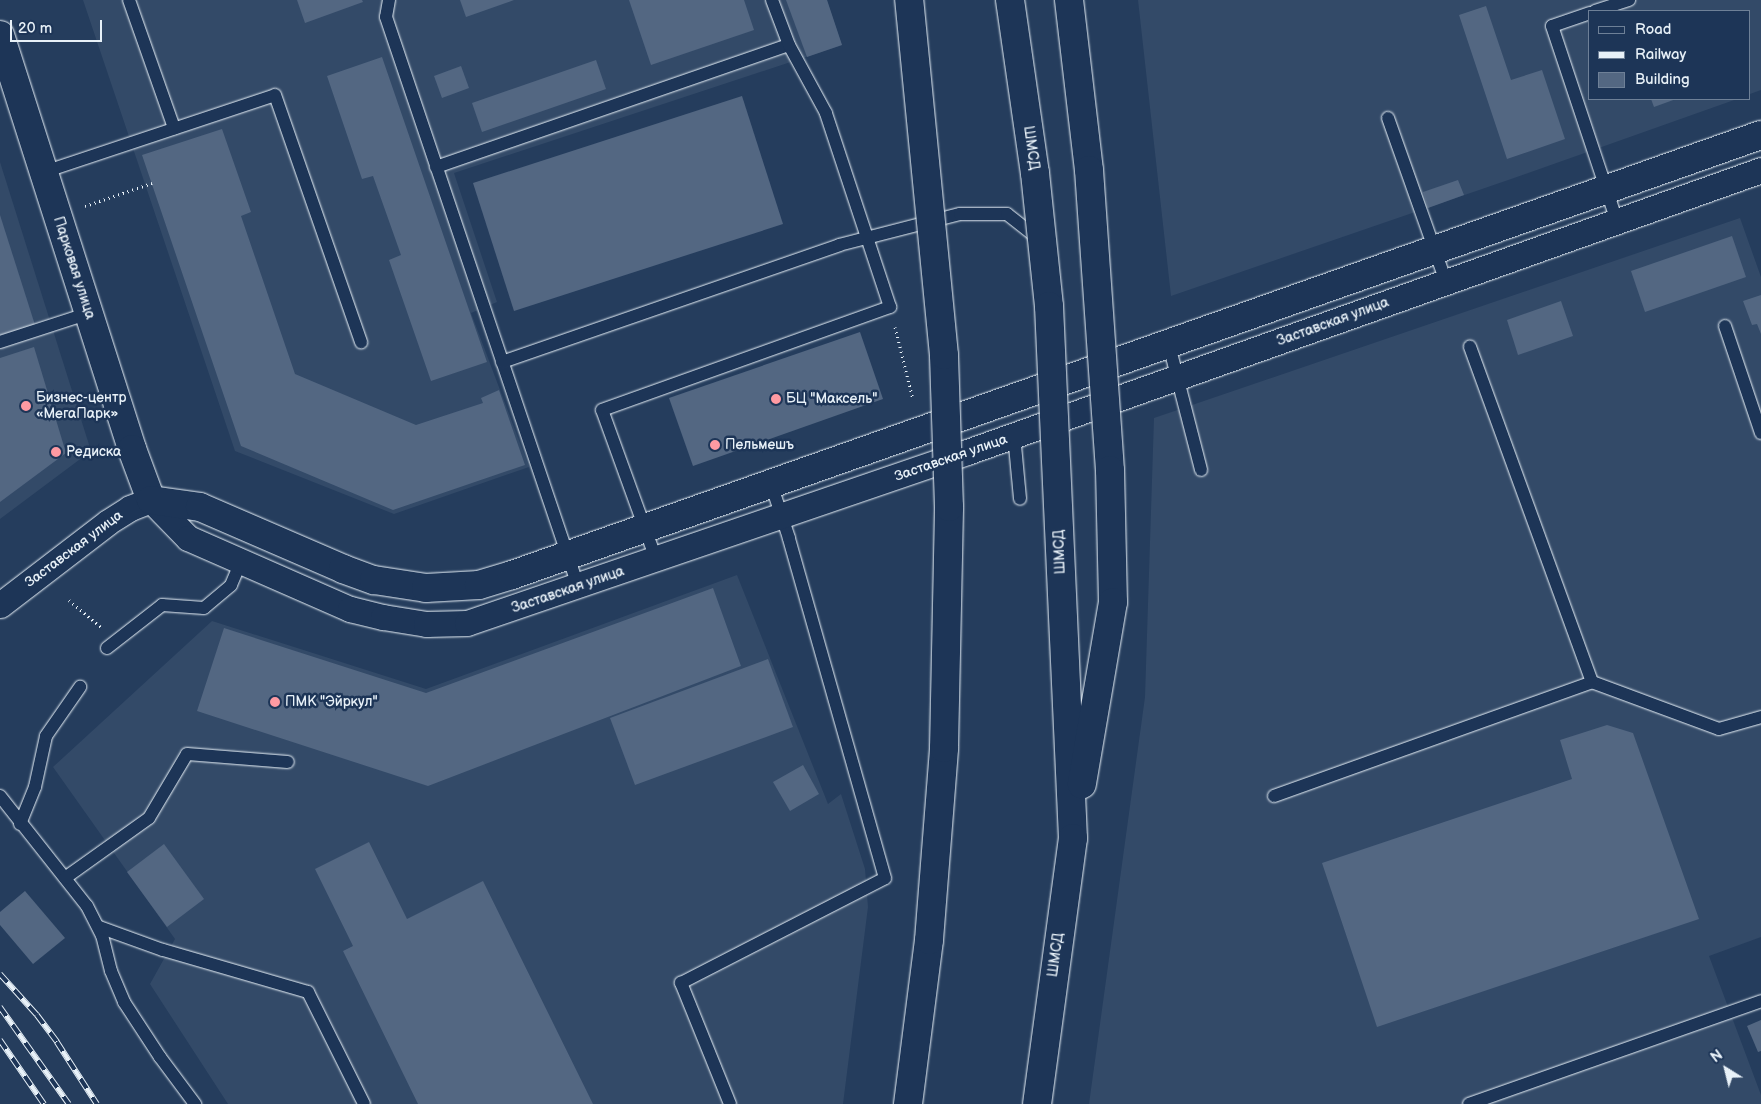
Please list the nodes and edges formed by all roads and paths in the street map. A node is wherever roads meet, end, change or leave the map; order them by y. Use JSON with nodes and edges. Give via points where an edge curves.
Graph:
{"nodes":[{"id":1,"x":129,"y":0,"type":"edge"},
{"id":2,"x":389,"y":0,"type":"edge"},
{"id":3,"x":772,"y":0,"type":"edge"},
{"id":4,"x":909,"y":0,"type":"edge"},
{"id":5,"x":1010,"y":0,"type":"edge"},
{"id":6,"x":1069,"y":0,"type":"edge"},
{"id":7,"x":1629,"y":0,"type":"edge"},
{"id":8,"x":1598,"y":10,"type":"edge"},
{"id":9,"x":1588,"y":14,"type":"edge"},
{"id":10,"x":0,"y":35,"type":"edge"},
{"id":11,"x":789,"y":45,"type":"junction"},
{"id":12,"x":1388,"y":118,"type":"dead end"},
{"id":13,"x":174,"y":128,"type":"junction"},
{"id":14,"x":1761,"y":135,"type":"edge"},
{"id":15,"x":436,"y":167,"type":"junction"},
{"id":16,"x":1761,"y":170,"type":"edge"},
{"id":17,"x":44,"y":172,"type":"junction"},
{"id":18,"x":152,"y":183,"type":"dead end"},
{"id":19,"x":1607,"y":190,"type":"junction"},
{"id":20,"x":82,"y":207,"type":"dead end"},
{"id":21,"x":1618,"y":222,"type":"junction"},
{"id":22,"x":868,"y":238,"type":"junction"},
{"id":23,"x":1434,"y":251,"type":"junction"},
{"id":24,"x":1446,"y":282,"type":"junction"},
{"id":25,"x":890,"y":307,"type":"junction"},
{"id":26,"x":89,"y":313,"type":"junction"},
{"id":27,"x":1725,"y":326,"type":"dead end"},
{"id":28,"x":0,"y":342,"type":"edge"},
{"id":29,"x":361,"y":342,"type":"dead end"},
{"id":30,"x":1169,"y":345,"type":"junction"},
{"id":31,"x":1470,"y":346,"type":"dead end"},
{"id":32,"x":502,"y":362,"type":"junction"},
{"id":33,"x":1177,"y":378,"type":"junction"},
{"id":34,"x":1056,"y":385,"type":"junction"},
{"id":35,"x":913,"y":399,"type":"dead end"},
{"id":36,"x":1761,"y":433,"type":"edge"},
{"id":37,"x":1014,"y":436,"type":"junction"},
{"id":38,"x":1200,"y":470,"type":"dead end"},
{"id":39,"x":771,"y":484,"type":"junction"},
{"id":40,"x":1020,"y":499,"type":"dead end"},
{"id":41,"x":151,"y":500,"type":"junction"},
{"id":42,"x":782,"y":516,"type":"junction"},
{"id":43,"x":644,"y":528,"type":"junction"},
{"id":44,"x":568,"y":555,"type":"junction"},
{"id":45,"x":656,"y":559,"type":"junction"},
{"id":46,"x":241,"y":562,"type":"junction"},
{"id":47,"x":578,"y":586,"type":"junction"},
{"id":48,"x":69,"y":600,"type":"dead end"},
{"id":49,"x":0,"y":605,"type":"edge"},
{"id":50,"x":117,"y":640,"type":"junction"},
{"id":51,"x":107,"y":648,"type":"dead end"},
{"id":52,"x":1592,"y":682,"type":"junction"},
{"id":53,"x":80,"y":687,"type":"dead end"},
{"id":54,"x":1761,"y":717,"type":"edge"},
{"id":55,"x":288,"y":762,"type":"dead end"},
{"id":56,"x":0,"y":796,"type":"edge"},
{"id":57,"x":1274,"y":796,"type":"dead end"},
{"id":58,"x":20,"y":824,"type":"junction"},
{"id":59,"x":1073,"y":838,"type":"junction"},
{"id":60,"x":65,"y":878,"type":"junction"},
{"id":61,"x":99,"y":927,"type":"junction"},
{"id":62,"x":1761,"y":1001,"type":"edge"},
{"id":63,"x":195,"y":1104,"type":"edge"},
{"id":64,"x":364,"y":1104,"type":"edge"},
{"id":65,"x":730,"y":1104,"type":"edge"},
{"id":66,"x":908,"y":1104,"type":"edge"},
{"id":67,"x":1037,"y":1104,"type":"edge"},
{"id":68,"x":1470,"y":1104,"type":"edge"}],
"edges":[{"from":1,"to":13,"type":"lane"},
{"from":2,"to":15,"type":"lane","via":[[386,17]]},
{"from":3,"to":11,"type":"lane"},
{"from":4,"to":66,"type":"main road","bridge":true,"via":[[944,355],[949,507],[944,748],[929,940]]},
{"from":5,"to":59,"type":"main road","name":"ШМСД","bridge":true,"via":[[1035,173],[1049,306]]},
{"from":6,"to":59,"type":"main road","bridge":true,"via":[[1090,180],[1110,470],[1113,602]]},
{"from":7,"to":8,"type":"lane"},
{"from":9,"to":19,"type":"lane","via":[[1552,26]]},
{"from":10,"to":17,"type":"main road","name":"Парковая улица"},
{"from":11,"to":15,"type":"lane"},
{"from":11,"to":22,"type":"lane","via":[[826,113]]},
{"from":12,"to":23,"type":"lane"},
{"from":13,"to":17,"type":"lane"},
{"from":13,"to":29,"type":"lane","via":[[276,95]]},
{"from":14,"to":19,"type":"main road"},
{"from":15,"to":32,"type":"lane"},
{"from":16,"to":21,"type":"street","name":"Заставская улица"},
{"from":17,"to":26,"type":"main road","name":"Парковая улица"},
{"from":18,"to":20,"type":"path"},
{"from":19,"to":21,"type":"lane"},
{"from":19,"to":23,"type":"main road"},
{"from":21,"to":24,"type":"street","name":"Заставская улица"},
{"from":22,"to":25,"type":"lane"},
{"from":22,"to":32,"type":"lane","via":[[820,251]]},
{"from":22,"to":34,"type":"lane","via":[[960,214],[1007,214],[1047,245]]},
{"from":23,"to":24,"type":"lane"},
{"from":23,"to":30,"type":"main road"},
{"from":24,"to":33,"type":"street","name":"Заставская улица"},
{"from":25,"to":35,"type":"path"},
{"from":25,"to":43,"type":"lane","via":[[602,410]]},
{"from":26,"to":28,"type":"lane"},
{"from":26,"to":41,"type":"main road","name":"Парковая улица"},
{"from":27,"to":36,"type":"lane"},
{"from":30,"to":33,"type":"lane"},
{"from":30,"to":34,"type":"main road"},
{"from":31,"to":52,"type":"lane"},
{"from":32,"to":44,"type":"lane"},
{"from":33,"to":37,"type":"street","name":"Заставская улица"},
{"from":33,"to":38,"type":"lane"},
{"from":34,"to":39,"type":"main road"},
{"from":37,"to":40,"type":"lane"},
{"from":37,"to":42,"type":"street","name":"Заставская улица"},
{"from":39,"to":42,"type":"lane"},
{"from":39,"to":43,"type":"main road"},
{"from":41,"to":44,"type":"main road","via":[[200,507],[343,569],[374,580],[407,585],[453,588],[479,585]]},
{"from":41,"to":46,"type":"street","name":"Заставская улица","via":[[188,538]]},
{"from":41,"to":49,"type":"street","name":"Заставская улица","via":[[108,522]]},
{"from":42,"to":45,"type":"street","name":"Заставская улица"},
{"from":42,"to":65,"type":"lane","via":[[885,878],[681,983]]},
{"from":43,"to":44,"type":"main road"},
{"from":43,"to":45,"type":"lane"},
{"from":44,"to":47,"type":"lane"},
{"from":45,"to":47,"type":"street","name":"Заставская улица"},
{"from":46,"to":47,"type":"street","name":"Заставская улица","via":[[350,609],[426,624],[467,622]]},
{"from":46,"to":50,"type":"lane","via":[[231,585],[204,608],[162,605]]},
{"from":48,"to":50,"type":"path"},
{"from":50,"to":51,"type":"lane"},
{"from":52,"to":54,"type":"lane","via":[[1719,729]]},
{"from":52,"to":57,"type":"lane"},
{"from":53,"to":58,"type":"lane","via":[[46,736],[35,787]]},
{"from":55,"to":60,"type":"lane","via":[[186,754],[149,818]]},
{"from":56,"to":58,"type":"lane"},
{"from":58,"to":60,"type":"lane"},
{"from":59,"to":67,"type":"main road","name":"ШМСД","bridge":true},
{"from":60,"to":61,"type":"lane"},
{"from":61,"to":63,"type":"lane","via":[[111,971],[124,1002]]},
{"from":61,"to":64,"type":"lane","via":[[163,950],[308,992]]},
{"from":62,"to":68,"type":"lane"}]}
